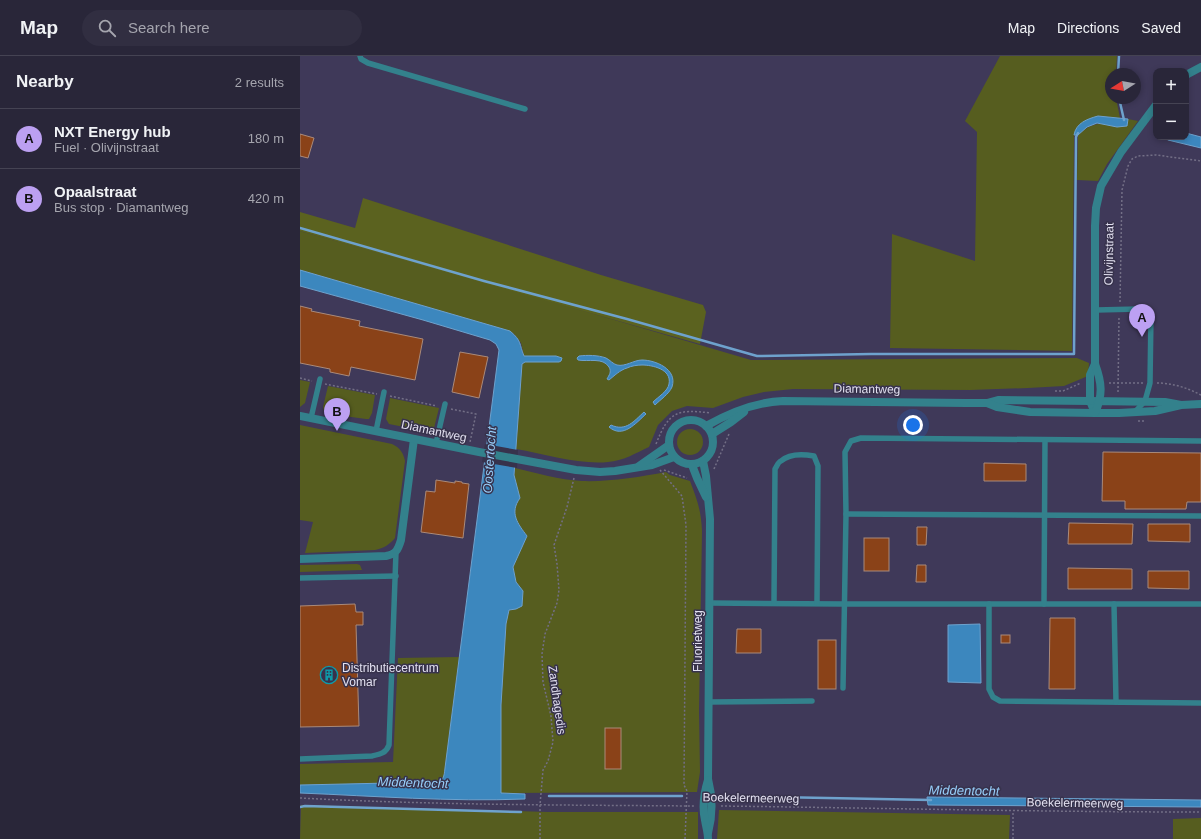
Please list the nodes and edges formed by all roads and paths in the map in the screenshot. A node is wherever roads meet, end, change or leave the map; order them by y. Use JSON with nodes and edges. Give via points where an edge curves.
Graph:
{"nodes":[{"id":1,"x":360,"y":56,"type":"edge"},
{"id":2,"x":1201,"y":67,"type":"edge"},
{"id":3,"x":1189,"y":73,"type":"edge"},
{"id":4,"x":525,"y":109,"type":"dead end"},
{"id":5,"x":1153,"y":109,"type":"edge"},
{"id":6,"x":1201,"y":161,"type":"edge"},
{"id":7,"x":1119,"y":309,"type":"junction"},
{"id":8,"x":1096,"y":310,"type":"junction"},
{"id":9,"x":1095,"y":364,"type":"junction"},
{"id":10,"x":300,"y":378,"type":"edge"},
{"id":11,"x":320,"y":381,"type":"junction"},
{"id":12,"x":384,"y":394,"type":"junction"},
{"id":13,"x":1090,"y":401,"type":"junction"},
{"id":14,"x":1100,"y":401,"type":"junction"},
{"id":15,"x":1118,"y":402,"type":"junction"},
{"id":16,"x":1145,"y":402,"type":"junction"},
{"id":17,"x":987,"y":403,"type":"junction"},
{"id":18,"x":1201,"y":404,"type":"edge"},
{"id":19,"x":1181,"y":405,"type":"junction"},
{"id":20,"x":444,"y":406,"type":"junction"},
{"id":21,"x":748,"y":408,"type":"junction"},
{"id":22,"x":717,"y":413,"type":"dead end"},
{"id":23,"x":1095,"y":413,"type":"junction"},
{"id":24,"x":1134,"y":413,"type":"junction"},
{"id":25,"x":300,"y":416,"type":"edge"},
{"id":26,"x":312,"y":418,"type":"junction"},
{"id":27,"x":706,"y":426,"type":"junction"},
{"id":28,"x":376,"y":431,"type":"junction"},
{"id":29,"x":712,"y":434,"type":"junction"},
{"id":30,"x":728,"y":434,"type":"dead end"},
{"id":31,"x":414,"y":439,"type":"junction"},
{"id":32,"x":1045,"y":440,"type":"junction"},
{"id":33,"x":1201,"y":441,"type":"edge"},
{"id":34,"x":436,"y":444,"type":"junction"},
{"id":35,"x":669,"y":445,"type":"junction"},
{"id":36,"x":653,"y":449,"type":"dead end"},
{"id":37,"x":468,"y":450,"type":"junction"},
{"id":38,"x":674,"y":456,"type":"junction"},
{"id":39,"x":703,"y":461,"type":"junction"},
{"id":40,"x":692,"y":465,"type":"junction"},
{"id":41,"x":635,"y":468,"type":"junction"},
{"id":42,"x":662,"y":469,"type":"dead end"},
{"id":43,"x":576,"y":470,"type":"junction"},
{"id":44,"x":659,"y":470,"type":"dead end"},
{"id":45,"x":712,"y":474,"type":"dead end"},
{"id":46,"x":692,"y":480,"type":"dead end"},
{"id":47,"x":708,"y":504,"type":"junction"},
{"id":48,"x":846,"y":514,"type":"junction"},
{"id":49,"x":1044,"y":515,"type":"junction"},
{"id":50,"x":1201,"y":516,"type":"edge"},
{"id":51,"x":396,"y":552,"type":"junction"},
{"id":52,"x":300,"y":559,"type":"edge"},
{"id":53,"x":396,"y":576,"type":"junction"},
{"id":54,"x":300,"y":578,"type":"edge"},
{"id":55,"x":710,"y":603,"type":"junction"},
{"id":56,"x":774,"y":603,"type":"junction"},
{"id":57,"x":818,"y":603,"type":"junction"},
{"id":58,"x":844,"y":604,"type":"junction"},
{"id":59,"x":989,"y":604,"type":"junction"},
{"id":60,"x":1044,"y":604,"type":"junction"},
{"id":61,"x":1114,"y":604,"type":"junction"},
{"id":62,"x":1201,"y":604,"type":"edge"},
{"id":63,"x":843,"y":688,"type":"dead end"},
{"id":64,"x":812,"y":701,"type":"dead end"},
{"id":65,"x":710,"y":702,"type":"junction"},
{"id":66,"x":1116,"y":702,"type":"junction"},
{"id":67,"x":1201,"y":703,"type":"edge"},
{"id":68,"x":300,"y":759,"type":"edge"},
{"id":69,"x":300,"y":798,"type":"edge"},
{"id":70,"x":540,"y":805,"type":"junction"},
{"id":71,"x":687,"y":806,"type":"junction"},
{"id":72,"x":708,"y":806,"type":"junction"},
{"id":73,"x":1013,"y":811,"type":"junction"},
{"id":74,"x":1201,"y":812,"type":"edge"},
{"id":75,"x":708,"y":836,"type":"edge"},
{"id":76,"x":540,"y":839,"type":"edge"},
{"id":77,"x":685,"y":839,"type":"edge"},
{"id":78,"x":1012,"y":839,"type":"edge"}],
"edges":[{"from":1,"to":4,"type":"lane","via":[[368,63]]},
{"from":2,"to":3,"type":"street"},
{"from":5,"to":8,"type":"street","name":"Olivijnstraat","via":[[1114,163],[1098,196],[1095,226]]},
{"from":6,"to":7,"type":"path","name":"Olivijnstraat","via":[[1156,155],[1138,156],[1132,159],[1128,166],[1122,190]]},
{"from":7,"to":8,"type":"lane"},
{"from":7,"to":15,"type":"path","name":"Olivijnstraat"},
{"from":7,"to":16,"type":"lane","via":[[1139,309],[1151,315],[1150,383]]},
{"from":8,"to":9,"type":"street","name":"Olivijnstraat"},
{"from":9,"to":13,"type":"street","name":"Olivijnstraat","via":[[1090,375]]},
{"from":9,"to":14,"type":"street","name":"Olivijnstraat","via":[[1100,376]]},
{"from":10,"to":11,"type":"path"},
{"from":11,"to":12,"type":"path"},
{"from":11,"to":26,"type":"lane"},
{"from":12,"to":20,"type":"path"},
{"from":12,"to":28,"type":"lane"},
{"from":13,"to":14,"type":"street","name":"Diamantweg"},
{"from":13,"to":17,"type":"street","name":"Diamantweg","via":[[998,400]]},
{"from":13,"to":23,"type":"street","name":"Olivijnstraat"},
{"from":14,"to":15,"type":"street","name":"Diamantweg"},
{"from":14,"to":23,"type":"street","name":"Olivijnstraat"},
{"from":15,"to":16,"type":"street","name":"Diamantweg"},
{"from":16,"to":19,"type":"street","name":"Diamantweg"},
{"from":16,"to":24,"type":"lane"},
{"from":17,"to":21,"type":"street","name":"Diamantweg","via":[[783,401],[766,402]]},
{"from":17,"to":23,"type":"street","name":"Diamantweg","via":[[1030,412]]},
{"from":18,"to":19,"type":"street","name":"Diamantweg"},
{"from":19,"to":24,"type":"street","name":"Diamantweg"},
{"from":20,"to":34,"type":"lane"},
{"from":20,"to":37,"type":"path","via":[[476,414]]},
{"from":21,"to":27,"type":"street","name":"Diamantweg","via":[[726,415]]},
{"from":21,"to":29,"type":"street","name":"Diamantweg"},
{"from":22,"to":36,"type":"path","via":[[686,411],[672,416],[662,429]]},
{"from":23,"to":24,"type":"street","name":"Diamantweg"},
{"from":25,"to":26,"type":"street","name":"Diamantweg"},
{"from":26,"to":28,"type":"street","name":"Diamantweg"},
{"from":27,"to":29,"type":"street"},
{"from":27,"to":35,"type":"street","via":[[694,420],[681,422],[671,432]]},
{"from":28,"to":31,"type":"street","name":"Diamantweg"},
{"from":29,"to":39,"type":"street","via":[[712,449]]},
{"from":30,"to":45,"type":"path"},
{"from":31,"to":34,"type":"street","name":"Diamantweg"},
{"from":31,"to":51,"type":"street","via":[[401,540]]},
{"from":32,"to":33,"type":"lane"},
{"from":32,"to":48,"type":"lane","via":[[860,438],[850,441],[845,452]]},
{"from":32,"to":49,"type":"lane"},
{"from":34,"to":37,"type":"street","name":"Diamantweg"},
{"from":35,"to":38,"type":"street"},
{"from":35,"to":41,"type":"street","name":"Diamantweg"},
{"from":37,"to":43,"type":"street","name":"Diamantweg"},
{"from":38,"to":40,"type":"street","via":[[684,464]]},
{"from":38,"to":41,"type":"street","name":"Diamantweg","via":[[652,466]]},
{"from":39,"to":40,"type":"street"},
{"from":39,"to":47,"type":"street","name":"Fluorietweg"},
{"from":40,"to":47,"type":"street","name":"Fluorietweg"},
{"from":41,"to":43,"type":"street","name":"Diamantweg","via":[[606,472]]},
{"from":42,"to":46,"type":"path"},
{"from":43,"to":70,"type":"path","name":"Zandhagedis","via":[[554,545],[559,590],[557,603],[545,634],[542,654],[543,682],[552,716],[553,742],[543,770]]},
{"from":44,"to":71,"type":"path","via":[[682,496],[686,525],[684,785],[687,791]]},
{"from":47,"to":55,"type":"street","name":"Fluorietweg"},
{"from":48,"to":49,"type":"lane"},
{"from":48,"to":58,"type":"lane"},
{"from":49,"to":50,"type":"lane"},
{"from":49,"to":60,"type":"lane"},
{"from":51,"to":52,"type":"street","via":[[386,556]]},
{"from":51,"to":53,"type":"lane"},
{"from":53,"to":54,"type":"lane"},
{"from":53,"to":68,"type":"lane","via":[[387,750],[372,756]]},
{"from":55,"to":56,"type":"lane"},
{"from":55,"to":65,"type":"street","name":"Fluorietweg"},
{"from":56,"to":57,"type":"lane"},
{"from":56,"to":57,"type":"lane","via":[[775,469],[780,461],[802,453],[814,456],[818,466]]},
{"from":57,"to":58,"type":"lane"},
{"from":58,"to":59,"type":"lane"},
{"from":58,"to":63,"type":"lane"},
{"from":59,"to":60,"type":"lane"},
{"from":59,"to":66,"type":"lane","via":[[989,689],[993,697],[1000,701]]},
{"from":60,"to":61,"type":"lane"},
{"from":61,"to":62,"type":"lane"},
{"from":61,"to":66,"type":"lane"},
{"from":64,"to":65,"type":"lane"},
{"from":65,"to":72,"type":"street","name":"Fluorietweg","via":[[708,779],[704,793]]},
{"from":66,"to":67,"type":"lane"},
{"from":69,"to":70,"type":"path","name":"Boekelermeerweg"},
{"from":70,"to":71,"type":"path","name":"Boekelermeerweg"},
{"from":70,"to":76,"type":"path","name":"Zandhagedis"},
{"from":71,"to":72,"type":"path","name":"Boekelermeerweg"},
{"from":71,"to":77,"type":"path"},
{"from":72,"to":73,"type":"path","name":"Boekelermeerweg"},
{"from":72,"to":75,"type":"street","name":"Fluorietweg","via":[[704,819]]},
{"from":73,"to":74,"type":"path","name":"Boekelermeerweg"},
{"from":73,"to":78,"type":"path"}]}
